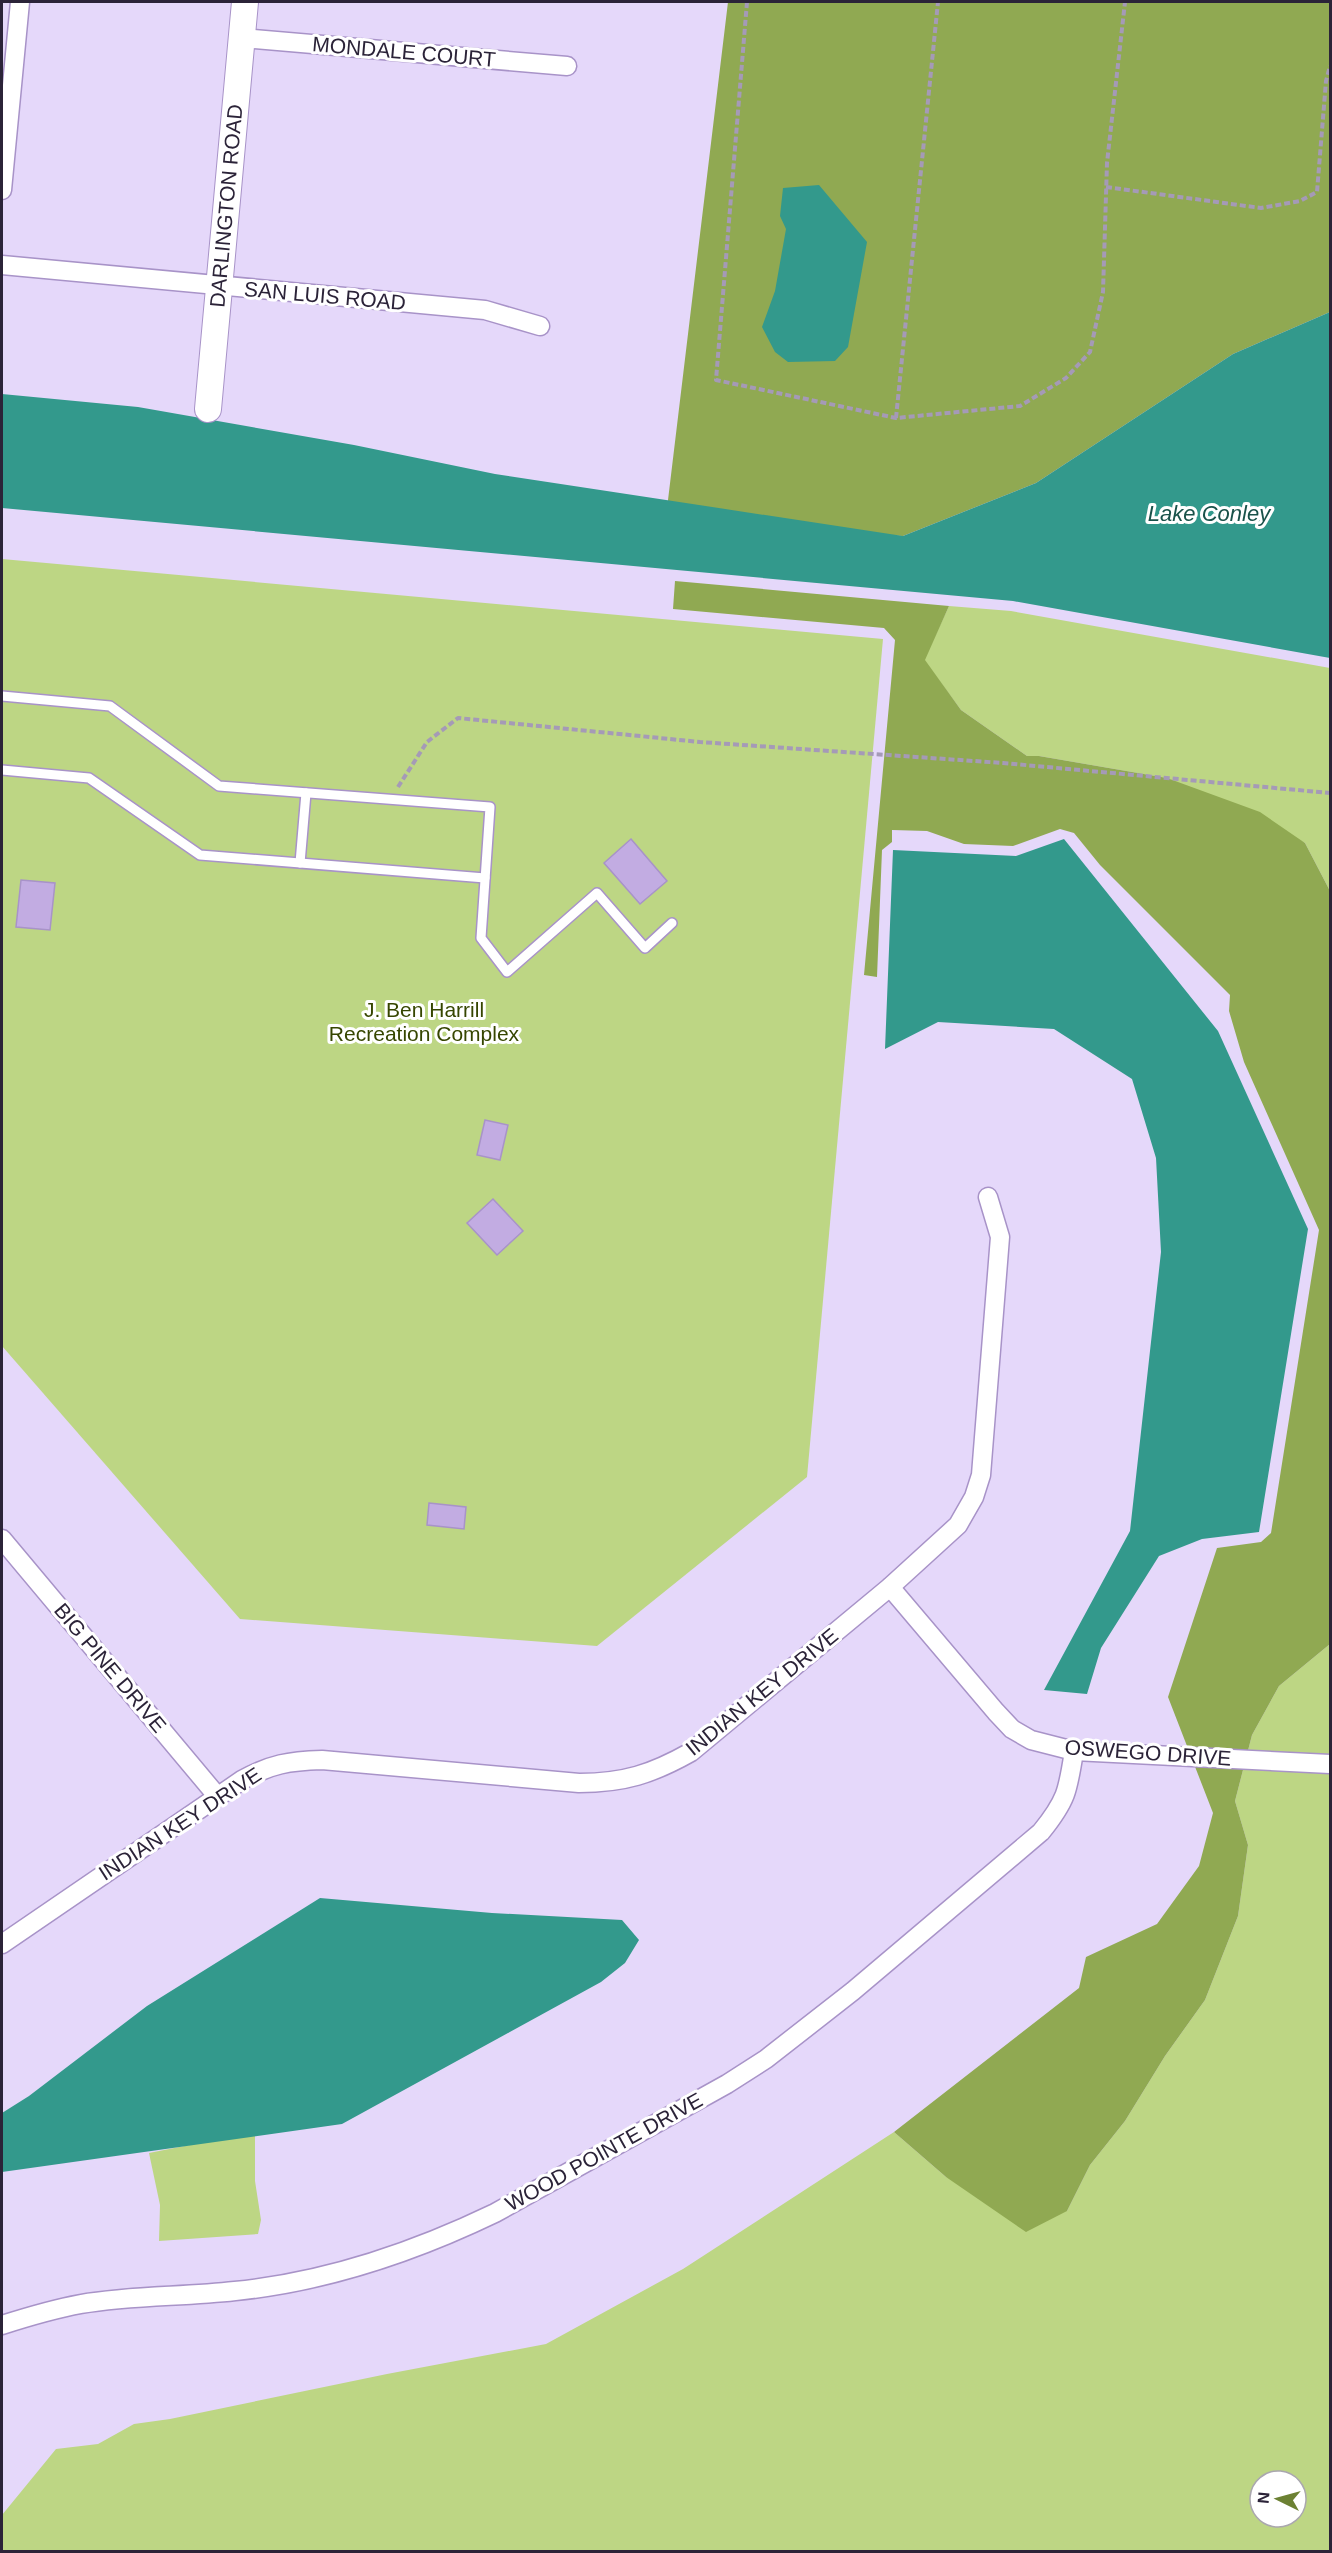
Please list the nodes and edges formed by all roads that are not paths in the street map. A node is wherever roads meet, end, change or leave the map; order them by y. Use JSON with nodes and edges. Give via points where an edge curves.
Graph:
{"nodes":[{"id":1,"x":20,"y":2,"type":"edge"},
{"id":2,"x":245,"y":2,"type":"edge"},
{"id":3,"x":242,"y":38,"type":"junction"},
{"id":4,"x":567,"y":66,"type":"dead end"},
{"id":5,"x":2,"y":190,"type":"edge"},
{"id":6,"x":2,"y":265,"type":"edge"},
{"id":7,"x":218,"y":286,"type":"junction"},
{"id":8,"x":540,"y":326,"type":"dead end"},
{"id":9,"x":208,"y":409,"type":"dead end"},
{"id":10,"x":2,"y":696,"type":"edge"},
{"id":11,"x":2,"y":770,"type":"edge"},
{"id":12,"x":306,"y":793,"type":"junction"},
{"id":13,"x":300,"y":863,"type":"junction"},
{"id":14,"x":485,"y":878,"type":"junction"},
{"id":15,"x":672,"y":923,"type":"dead end"},
{"id":16,"x":988,"y":1197,"type":"dead end"},
{"id":17,"x":2,"y":1539,"type":"edge"},
{"id":18,"x":890,"y":1587,"type":"junction"},
{"id":19,"x":1074,"y":1751,"type":"junction"},
{"id":20,"x":1330,"y":1764,"type":"edge"},
{"id":21,"x":218,"y":1797,"type":"junction"},
{"id":22,"x":5,"y":1935,"type":"edge"},
{"id":23,"x":2,"y":2325,"type":"edge"}],
"edges":[{"from":1,"to":5,"type":"street"},
{"from":2,"to":3,"type":"street","name":"DARLINGTON ROAD"},
{"from":3,"to":4,"type":"street","name":"MONDALE COURT"},
{"from":3,"to":7,"type":"street","name":"DARLINGTON ROAD"},
{"from":6,"to":7,"type":"street","name":"SAN LUIS ROAD"},
{"from":7,"to":8,"type":"street","name":"SAN LUIS ROAD","via":[[485,310]]},
{"from":7,"to":9,"type":"street","name":"DARLINGTON ROAD"},
{"from":10,"to":12,"type":"lane","via":[[110,706],[219,786]]},
{"from":11,"to":13,"type":"lane","via":[[89,778],[200,855]]},
{"from":12,"to":13,"type":"lane"},
{"from":12,"to":14,"type":"lane","via":[[490,807]]},
{"from":13,"to":14,"type":"lane"},
{"from":14,"to":15,"type":"lane","via":[[481,938],[507,972],[597,893],[645,948]]},
{"from":16,"to":18,"type":"street","name":"INDIAN KEY DRIVE","via":[[1000,1237],[981,1475],[958,1525]]},
{"from":17,"to":21,"type":"street","name":"BIG PINE DRIVE"},
{"from":18,"to":19,"type":"street","name":"OSWEGO DRIVE","via":[[1012,1729],[1031,1740]]},
{"from":18,"to":21,"type":"street","name":"INDIAN KEY DRIVE","via":[[691,1752],[630,1779],[579,1783],[289,1761],[266,1767]]},
{"from":19,"to":20,"type":"street","name":"OSWEGO DRIVE"},
{"from":19,"to":23,"type":"street","name":"WOOD POINTE DRIVE","via":[[1068,1790],[1041,1832],[844,1998],[727,2084],[495,2212],[415,2247],[292,2282],[235,2291],[80,2304]]},
{"from":21,"to":22,"type":"street","name":"INDIAN KEY DRIVE"}]}
